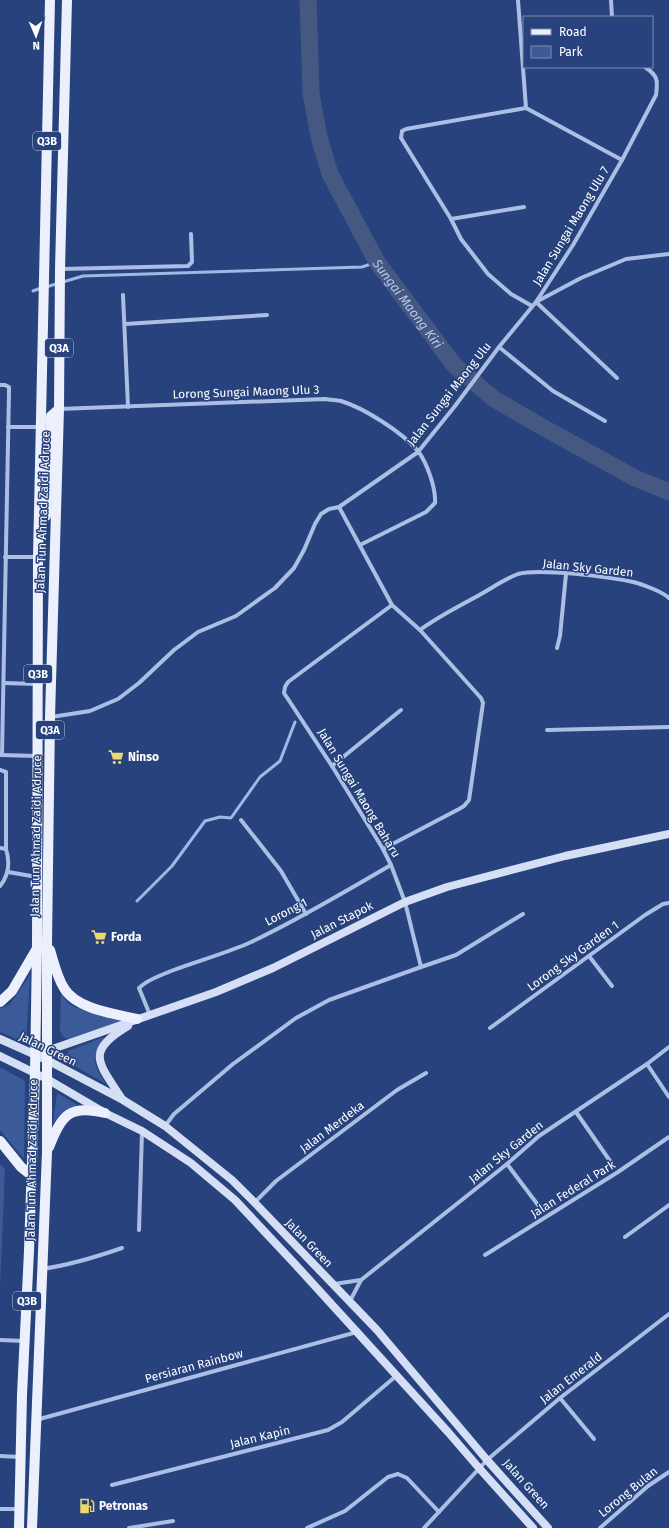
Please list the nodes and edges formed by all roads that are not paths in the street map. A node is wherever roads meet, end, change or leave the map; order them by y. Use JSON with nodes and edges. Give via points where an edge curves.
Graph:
{"nodes":[{"id":1,"x":50,"y":0,"type":"edge"},
{"id":2,"x":67,"y":0,"type":"edge"},
{"id":3,"x":518,"y":0,"type":"edge"},
{"id":4,"x":611,"y":0,"type":"edge"},
{"id":5,"x":612,"y":16,"type":"edge"},
{"id":6,"x":523,"y":68,"type":"edge"},
{"id":7,"x":523,"y":68,"type":"edge"},
{"id":8,"x":646,"y":68,"type":"edge"},
{"id":9,"x":526,"y":108,"type":"junction"},
{"id":10,"x":622,"y":160,"type":"junction"},
{"id":11,"x":524,"y":207,"type":"dead end"},
{"id":12,"x":451,"y":219,"type":"junction"},
{"id":13,"x":191,"y":234,"type":"dead end"},
{"id":14,"x":669,"y":254,"type":"edge"},
{"id":15,"x":60,"y":278,"type":"junction"},
{"id":16,"x":123,"y":295,"type":"dead end"},
{"id":17,"x":536,"y":302,"type":"junction"},
{"id":18,"x":532,"y":306,"type":"junction"},
{"id":19,"x":268,"y":315,"type":"dead end"},
{"id":20,"x":125,"y":324,"type":"junction"},
{"id":21,"x":498,"y":347,"type":"junction"},
{"id":22,"x":617,"y":378,"type":"dead end"},
{"id":23,"x":0,"y":385,"type":"edge"},
{"id":24,"x":128,"y":407,"type":"junction"},
{"id":25,"x":58,"y":410,"type":"junction"},
{"id":26,"x":605,"y":421,"type":"dead end"},
{"id":27,"x":8,"y":427,"type":"junction"},
{"id":28,"x":41,"y":427,"type":"junction"},
{"id":29,"x":418,"y":452,"type":"junction"},
{"id":30,"x":339,"y":507,"type":"junction"},
{"id":31,"x":360,"y":545,"type":"junction"},
{"id":32,"x":5,"y":557,"type":"junction"},
{"id":33,"x":38,"y":557,"type":"junction"},
{"id":34,"x":566,"y":574,"type":"junction"},
{"id":35,"x":669,"y":598,"type":"edge"},
{"id":36,"x":0,"y":601,"type":"edge"},
{"id":37,"x":5,"y":601,"type":"junction"},
{"id":38,"x":392,"y":605,"type":"junction"},
{"id":39,"x":420,"y":630,"type":"junction"},
{"id":40,"x":557,"y":648,"type":"dead end"},
{"id":41,"x":4,"y":683,"type":"junction"},
{"id":42,"x":38,"y":684,"type":"junction"},
{"id":43,"x":402,"y":710,"type":"dead end"},
{"id":44,"x":50,"y":718,"type":"junction"},
{"id":45,"x":669,"y":727,"type":"edge"},
{"id":46,"x":547,"y":730,"type":"dead end"},
{"id":47,"x":1,"y":755,"type":"edge"},
{"id":48,"x":37,"y":756,"type":"junction"},
{"id":49,"x":332,"y":766,"type":"junction"},
{"id":50,"x":0,"y":770,"type":"edge"},
{"id":51,"x":241,"y":820,"type":"dead end"},
{"id":52,"x":669,"y":834,"type":"edge"},
{"id":53,"x":0,"y":848,"type":"edge"},
{"id":54,"x":6,"y":848,"type":"junction"},
{"id":55,"x":383,"y":849,"type":"junction"},
{"id":56,"x":391,"y":865,"type":"junction"},
{"id":57,"x":8,"y":872,"type":"junction"},
{"id":58,"x":37,"y":877,"type":"junction"},
{"id":59,"x":0,"y":886,"type":"edge"},
{"id":60,"x":405,"y":902,"type":"junction"},
{"id":61,"x":669,"y":903,"type":"edge"},
{"id":62,"x":306,"y":914,"type":"junction"},
{"id":63,"x":523,"y":914,"type":"dead end"},
{"id":64,"x":47,"y":943,"type":"junction"},
{"id":65,"x":37,"y":948,"type":"junction"},
{"id":66,"x":589,"y":956,"type":"junction"},
{"id":67,"x":421,"y":967,"type":"junction"},
{"id":68,"x":612,"y":986,"type":"dead end"},
{"id":69,"x":0,"y":1002,"type":"edge"},
{"id":70,"x":144,"y":1017,"type":"junction"},
{"id":71,"x":490,"y":1028,"type":"dead end"},
{"id":72,"x":0,"y":1039,"type":"edge"},
{"id":73,"x":669,"y":1047,"type":"edge"},
{"id":74,"x":35,"y":1055,"type":"junction"},
{"id":75,"x":0,"y":1056,"type":"edge"},
{"id":76,"x":47,"y":1056,"type":"junction"},
{"id":77,"x":647,"y":1064,"type":"junction"},
{"id":78,"x":35,"y":1073,"type":"junction"},
{"id":79,"x":426,"y":1073,"type":"dead end"},
{"id":80,"x":47,"y":1079,"type":"junction"},
{"id":81,"x":669,"y":1097,"type":"edge"},
{"id":82,"x":123,"y":1100,"type":"junction"},
{"id":83,"x":576,"y":1112,"type":"junction"},
{"id":84,"x":104,"y":1113,"type":"junction"},
{"id":85,"x":165,"y":1126,"type":"junction"},
{"id":86,"x":142,"y":1131,"type":"junction"},
{"id":87,"x":669,"y":1138,"type":"edge"},
{"id":88,"x":0,"y":1141,"type":"edge"},
{"id":89,"x":47,"y":1152,"type":"junction"},
{"id":90,"x":610,"y":1161,"type":"dead end"},
{"id":91,"x":507,"y":1164,"type":"junction"},
{"id":92,"x":31,"y":1175,"type":"junction"},
{"id":93,"x":254,"y":1202,"type":"junction"},
{"id":94,"x":538,"y":1205,"type":"dead end"},
{"id":95,"x":669,"y":1205,"type":"edge"},
{"id":96,"x":139,"y":1230,"type":"dead end"},
{"id":97,"x":625,"y":1237,"type":"dead end"},
{"id":98,"x":122,"y":1248,"type":"dead end"},
{"id":99,"x":485,"y":1255,"type":"dead end"},
{"id":100,"x":42,"y":1269,"type":"junction"},
{"id":101,"x":361,"y":1280,"type":"junction"},
{"id":102,"x":333,"y":1284,"type":"junction"},
{"id":103,"x":350,"y":1301,"type":"junction"},
{"id":104,"x":669,"y":1314,"type":"edge"},
{"id":105,"x":357,"y":1332,"type":"junction"},
{"id":106,"x":0,"y":1340,"type":"edge"},
{"id":107,"x":24,"y":1341,"type":"junction"},
{"id":108,"x":396,"y":1376,"type":"junction"},
{"id":109,"x":560,"y":1398,"type":"junction"},
{"id":110,"x":36,"y":1420,"type":"junction"},
{"id":111,"x":594,"y":1439,"type":"dead end"},
{"id":112,"x":0,"y":1456,"type":"edge"},
{"id":113,"x":20,"y":1457,"type":"junction"},
{"id":114,"x":487,"y":1460,"type":"junction"},
{"id":115,"x":479,"y":1468,"type":"junction"},
{"id":116,"x":669,"y":1472,"type":"edge"},
{"id":117,"x":112,"y":1485,"type":"dead end"},
{"id":118,"x":0,"y":1509,"type":"edge"},
{"id":119,"x":20,"y":1509,"type":"junction"},
{"id":120,"x":439,"y":1512,"type":"junction"},
{"id":121,"x":173,"y":1521,"type":"dead end"},
{"id":122,"x":19,"y":1528,"type":"edge"},
{"id":123,"x":32,"y":1528,"type":"edge"},
{"id":124,"x":129,"y":1528,"type":"edge"},
{"id":125,"x":307,"y":1528,"type":"edge"},
{"id":126,"x":424,"y":1528,"type":"edge"},
{"id":127,"x":533,"y":1528,"type":"edge"},
{"id":128,"x":548,"y":1528,"type":"edge"},
{"id":129,"x":600,"y":1528,"type":"edge"}],
"edges":[{"from":1,"to":28,"type":"main road","name":"Jalan Tun Ahmad Zaidi Adruce","number":"Q3B"},
{"from":2,"to":15,"type":"main road","name":"Jalan Tun Ahmad Zaidi Adruce","number":"Q3A"},
{"from":3,"to":7,"type":"street"},
{"from":4,"to":5,"type":"street"},
{"from":6,"to":9,"type":"street"},
{"from":8,"to":10,"type":"street","name":"Jalan Sungai Maong Ulu 7","via":[[654,74],[658,83],[656,95]]},
{"from":9,"to":10,"type":"street"},
{"from":9,"to":12,"type":"street","via":[[402,131],[401,138]]},
{"from":10,"to":17,"type":"street","name":"Jalan Sungai Maong Ulu 7","via":[[574,245]]},
{"from":11,"to":12,"type":"street"},
{"from":12,"to":18,"type":"street","via":[[461,239],[488,274],[511,294]]},
{"from":13,"to":15,"type":"street","via":[[192,262],[188,266]]},
{"from":14,"to":17,"type":"street","name":"Jalan Sungai Maong Ulu","via":[[626,259],[581,278]]},
{"from":15,"to":25,"type":"main road","name":"Jalan Tun Ahmad Zaidi Adruce","number":"Q3A"},
{"from":16,"to":20,"type":"street"},
{"from":17,"to":18,"type":"street","name":"Jalan Sungai Maong Ulu"},
{"from":17,"to":22,"type":"street"},
{"from":18,"to":21,"type":"street","name":"Jalan Sungai Maong Ulu"},
{"from":19,"to":20,"type":"street"},
{"from":20,"to":24,"type":"street"},
{"from":21,"to":26,"type":"street","via":[[552,391]]},
{"from":21,"to":29,"type":"street","name":"Jalan Sungai Maong Ulu"},
{"from":23,"to":27,"type":"street","via":[[9,387]]},
{"from":24,"to":25,"type":"street","name":"Lorong Sungai Maong Ulu 3"},
{"from":24,"to":29,"type":"street","name":"Lorong Sungai Maong Ulu 3","via":[[325,399],[340,401],[378,419]]},
{"from":25,"to":33,"type":"main road","via":[[50,416],[45,538]]},
{"from":25,"to":44,"type":"main road","name":"Jalan Tun Ahmad Zaidi Adruce","number":"Q3A"},
{"from":27,"to":28,"type":"street"},
{"from":27,"to":32,"type":"street"},
{"from":28,"to":33,"type":"main road","name":"Jalan Tun Ahmad Zaidi Adruce","number":"Q3B"},
{"from":29,"to":30,"type":"street","name":"Jalan Sungai Maong Ulu"},
{"from":29,"to":31,"type":"street","via":[[435,489],[435,503],[426,512]]},
{"from":30,"to":31,"type":"street"},
{"from":30,"to":44,"type":"street","name":"Jalan Sungai Maong Ulu","via":[[321,514],[294,568],[276,588],[236,616],[198,632],[118,699],[90,711]]},
{"from":31,"to":38,"type":"street"},
{"from":32,"to":33,"type":"street"},
{"from":32,"to":37,"type":"street"},
{"from":33,"to":42,"type":"main road","name":"Jalan Tun Ahmad Zaidi Adruce","number":"Q3B"},
{"from":34,"to":35,"type":"street","name":"Jalan Sky Garden","via":[[634,582]]},
{"from":34,"to":39,"type":"street","name":"Jalan Sky Garden","via":[[531,572],[518,575]]},
{"from":34,"to":40,"type":"street"},
{"from":36,"to":37,"type":"street"},
{"from":37,"to":41,"type":"street"},
{"from":38,"to":39,"type":"street"},
{"from":38,"to":49,"type":"street","name":"Jalan Sungai Maong Baharu","via":[[288,682],[285,687],[284,693]]},
{"from":39,"to":55,"type":"street","via":[[484,702],[469,800],[459,809]]},
{"from":41,"to":42,"type":"street"},
{"from":41,"to":47,"type":"street"},
{"from":42,"to":48,"type":"main road","name":"Jalan Tun Ahmad Zaidi Adruce","number":"Q3B"},
{"from":43,"to":49,"type":"street"},
{"from":44,"to":64,"type":"main road","name":"Jalan Tun Ahmad Zaidi Adruce","number":"Q3A"},
{"from":45,"to":46,"type":"street"},
{"from":47,"to":48,"type":"street"},
{"from":48,"to":58,"type":"main road","name":"Jalan Tun Ahmad Zaidi Adruce","number":"Q3B"},
{"from":49,"to":55,"type":"street","name":"Jalan Sungai Maong Baharu"},
{"from":50,"to":54,"type":"street","via":[[6,772]]},
{"from":51,"to":62,"type":"street","via":[[281,871]]},
{"from":52,"to":60,"type":"main road","name":"Jalan Stapok","via":[[529,865],[447,887]]},
{"from":53,"to":54,"type":"street"},
{"from":54,"to":57,"type":"street"},
{"from":55,"to":56,"type":"street","name":"Jalan Sungai Maong Baharu"},
{"from":56,"to":60,"type":"street","name":"Jalan Sungai Maong Baharu"},
{"from":56,"to":62,"type":"street","name":"Lorong 1"},
{"from":57,"to":58,"type":"street"},
{"from":57,"to":59,"type":"street"},
{"from":58,"to":65,"type":"main road","name":"Jalan Tun Ahmad Zaidi Adruce","number":"Q3B"},
{"from":60,"to":67,"type":"street","name":"Jalan Sungai Maong Baharu"},
{"from":60,"to":70,"type":"main road","name":"Jalan Stapok","via":[[273,968],[216,992]]},
{"from":61,"to":66,"type":"street","name":"Lorong Sky Garden 1","via":[[654,908]]},
{"from":62,"to":70,"type":"street","name":"Lorong 1","via":[[248,943],[151,980],[139,988]]},
{"from":63,"to":67,"type":"street","via":[[456,955]]},
{"from":64,"to":70,"type":"main road","via":[[64,989],[71,997],[108,1013]]},
{"from":64,"to":76,"type":"main road","name":"Jalan Tun Ahmad Zaidi Adruce","number":"Q3A"},
{"from":65,"to":69,"type":"main road","via":[[12,991]]},
{"from":65,"to":74,"type":"main road","name":"Jalan Tun Ahmad Zaidi Adruce","number":"Q3B"},
{"from":66,"to":68,"type":"street"},
{"from":66,"to":71,"type":"street","name":"Lorong Sky Garden 1"},
{"from":67,"to":85,"type":"street","via":[[329,1000],[296,1018],[233,1064],[174,1114]]},
{"from":70,"to":76,"type":"main road","name":"Jalan Stapok"},
{"from":70,"to":82,"type":"main road","via":[[119,1032],[100,1049],[102,1066]]},
{"from":72,"to":74,"type":"main road","name":"Jalan Green"},
{"from":73,"to":77,"type":"street","name":"Jalan Sky Garden"},
{"from":74,"to":76,"type":"main road","name":"Jalan Stapok"},
{"from":74,"to":78,"type":"main road","name":"Jalan Tun Ahmad Zaidi Adruce","number":"Q3B"},
{"from":75,"to":78,"type":"main road","name":"Jalan Green"},
{"from":76,"to":80,"type":"main road","name":"Jalan Tun Ahmad Zaidi Adruce","number":"Q3A"},
{"from":76,"to":82,"type":"main road","name":"Jalan Green"},
{"from":77,"to":81,"type":"street"},
{"from":77,"to":83,"type":"street","name":"Jalan Sky Garden"},
{"from":78,"to":80,"type":"main road","name":"Jalan Green"},
{"from":78,"to":92,"type":"main road","name":"Jalan Tun Ahmad Zaidi Adruce","number":"Q3B"},
{"from":79,"to":93,"type":"street","name":"Jalan Merdeka","via":[[397,1090],[276,1181]]},
{"from":80,"to":84,"type":"main road","name":"Jalan Green"},
{"from":80,"to":89,"type":"main road","name":"Jalan Tun Ahmad Zaidi Adruce","number":"Q3A"},
{"from":82,"to":85,"type":"main road","name":"Jalan Green"},
{"from":83,"to":90,"type":"street"},
{"from":83,"to":91,"type":"street","name":"Jalan Sky Garden","via":[[539,1136]]},
{"from":84,"to":86,"type":"main road","name":"Jalan Green"},
{"from":84,"to":89,"type":"main road","via":[[89,1109],[70,1113],[58,1127]]},
{"from":85,"to":93,"type":"main road","name":"Jalan Green","via":[[232,1180]]},
{"from":86,"to":96,"type":"street"},
{"from":86,"to":105,"type":"main road","name":"Jalan Green","via":[[191,1163],[235,1200]]},
{"from":87,"to":99,"type":"street","name":"Jalan Federal Park"},
{"from":88,"to":92,"type":"main road"},
{"from":89,"to":100,"type":"main road","name":"Jalan Tun Ahmad Zaidi Adruce","number":"Q3A"},
{"from":91,"to":94,"type":"street"},
{"from":91,"to":101,"type":"street","name":"Jalan Sky Garden"},
{"from":92,"to":107,"type":"main road","name":"Jalan Tun Ahmad Zaidi Adruce","number":"Q3B"},
{"from":93,"to":102,"type":"main road","name":"Jalan Green"},
{"from":95,"to":97,"type":"street"},
{"from":98,"to":100,"type":"street","via":[[64,1266]]},
{"from":100,"to":110,"type":"main road","name":"Jalan Tun Ahmad Zaidi Adruce","number":"Q3A"},
{"from":101,"to":102,"type":"street"},
{"from":101,"to":103,"type":"street","name":"Jalan Sky Garden"},
{"from":102,"to":103,"type":"main road","name":"Jalan Green"},
{"from":103,"to":114,"type":"main road","name":"Jalan Green"},
{"from":104,"to":109,"type":"street","name":"Jalan Emerald"},
{"from":105,"to":108,"type":"main road","name":"Jalan Green"},
{"from":105,"to":110,"type":"street","name":"Persiaran Rainbow"},
{"from":106,"to":107,"type":"street"},
{"from":107,"to":113,"type":"main road","name":"Jalan Tun Ahmad Zaidi Adruce","number":"Q3B"},
{"from":108,"to":115,"type":"main road","name":"Jalan Green"},
{"from":108,"to":117,"type":"street","name":"Jalan Kapin","via":[[342,1422],[328,1430]]},
{"from":109,"to":111,"type":"street"},
{"from":109,"to":114,"type":"street","name":"Jalan Emerald"},
{"from":110,"to":123,"type":"main road","name":"Jalan Tun Ahmad Zaidi Adruce","number":"Q3A"},
{"from":112,"to":113,"type":"street"},
{"from":113,"to":119,"type":"main road","name":"Jalan Tun Ahmad Zaidi Adruce","number":"Q3B"},
{"from":114,"to":115,"type":"street","name":"Jalan Emerald"},
{"from":114,"to":128,"type":"main road","name":"Jalan Green"},
{"from":115,"to":120,"type":"street","name":"Jalan Emerald"},
{"from":115,"to":127,"type":"main road","name":"Jalan Green"},
{"from":116,"to":129,"type":"street","name":"Lorong Bulan","via":[[648,1486]]},
{"from":118,"to":119,"type":"street"},
{"from":119,"to":122,"type":"main road","name":"Jalan Tun Ahmad Zaidi Adruce","number":"Q3B"},
{"from":120,"to":125,"type":"street","via":[[407,1478],[398,1474],[388,1477],[345,1512]]},
{"from":120,"to":126,"type":"street","name":"Jalan Emerald"},
{"from":121,"to":124,"type":"street"}]}
